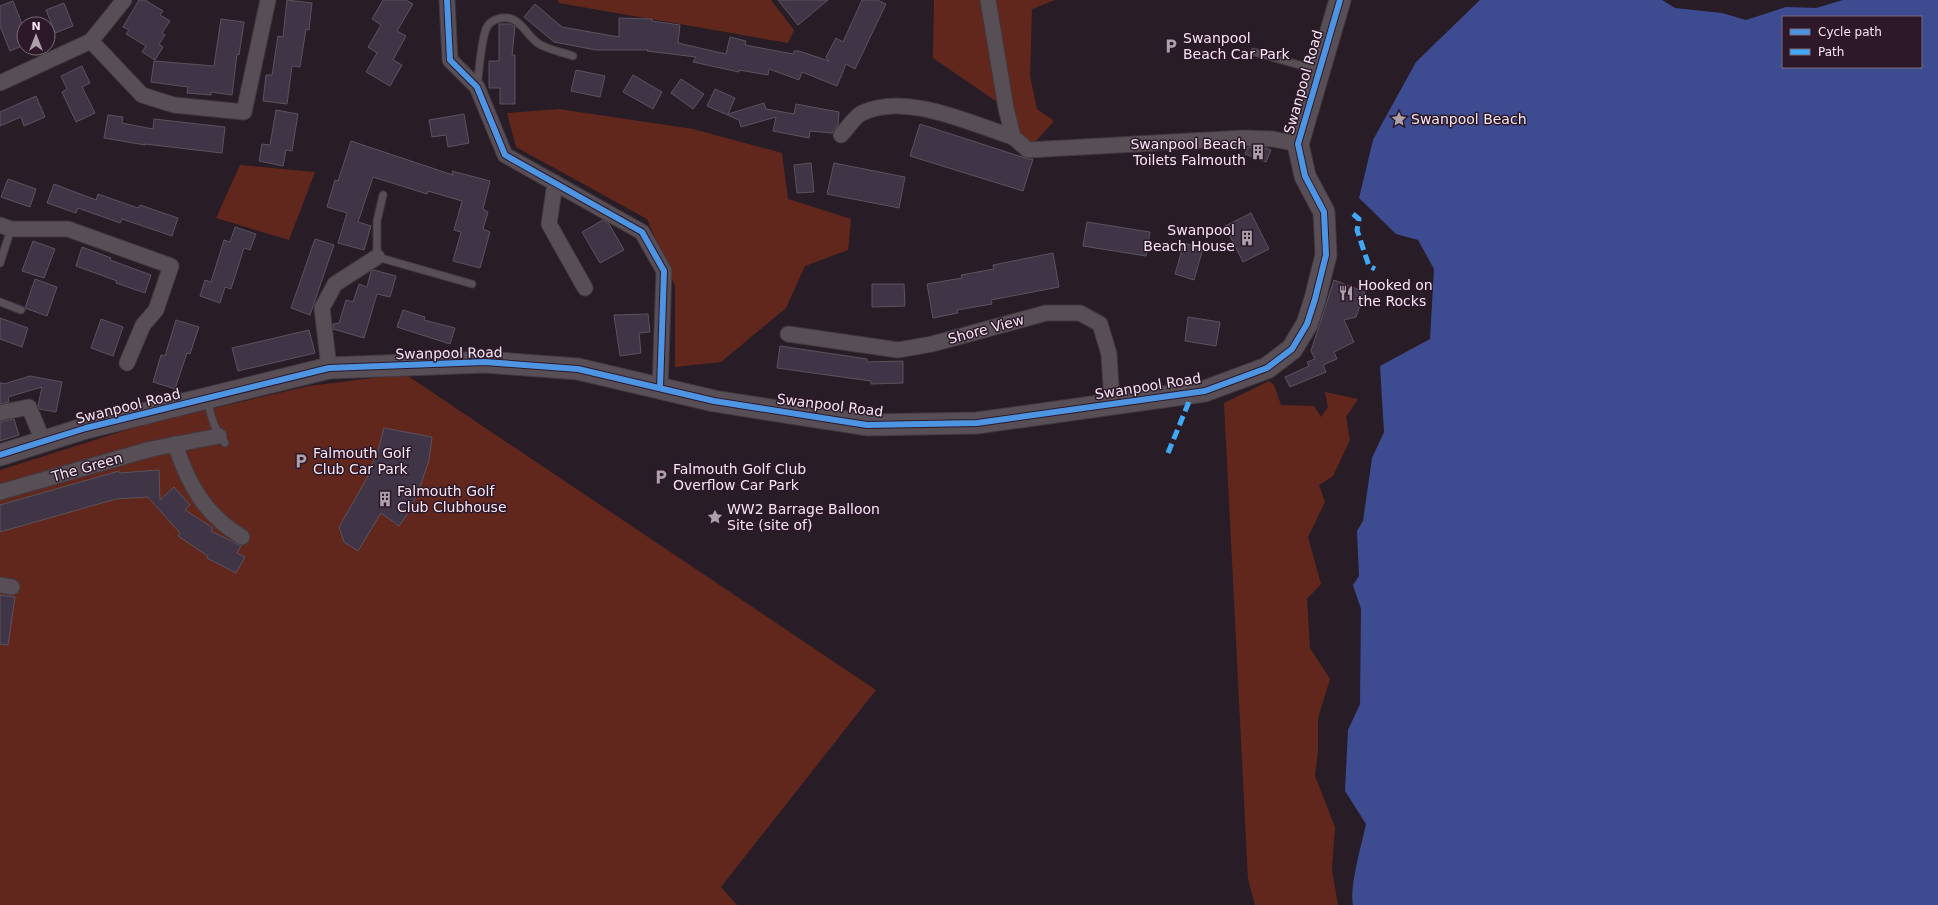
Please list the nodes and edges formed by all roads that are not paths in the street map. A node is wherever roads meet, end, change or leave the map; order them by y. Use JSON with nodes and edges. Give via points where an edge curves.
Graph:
{"nodes":[{"id":1,"x":124,"y":0,"type":"edge"},
{"id":2,"x":268,"y":0,"type":"edge"},
{"id":3,"x":447,"y":0,"type":"edge"},
{"id":4,"x":988,"y":0,"type":"edge"},
{"id":5,"x":1340,"y":0,"type":"edge"},
{"id":6,"x":91,"y":41,"type":"junction"},
{"id":7,"x":1254,"y":52,"type":"dead end"},
{"id":8,"x":573,"y":56,"type":"dead end"},
{"id":9,"x":1319,"y":71,"type":"junction"},
{"id":10,"x":0,"y":83,"type":"edge"},
{"id":11,"x":477,"y":87,"type":"junction"},
{"id":12,"x":841,"y":136,"type":"dead end"},
{"id":13,"x":1013,"y":137,"type":"junction"},
{"id":14,"x":1298,"y":144,"type":"junction"},
{"id":15,"x":555,"y":183,"type":"junction"},
{"id":16,"x":383,"y":195,"type":"dead end"},
{"id":17,"x":5,"y":227,"type":"edge"},
{"id":18,"x":377,"y":257,"type":"junction"},
{"id":19,"x":0,"y":263,"type":"edge"},
{"id":20,"x":472,"y":284,"type":"dead end"},
{"id":21,"x":585,"y":288,"type":"dead end"},
{"id":22,"x":0,"y":302,"type":"edge"},
{"id":23,"x":21,"y":310,"type":"dead end"},
{"id":24,"x":788,"y":334,"type":"dead end"},
{"id":25,"x":127,"y":363,"type":"dead end"},
{"id":26,"x":329,"y":368,"type":"junction"},
{"id":27,"x":660,"y":388,"type":"junction"},
{"id":28,"x":208,"y":398,"type":"junction"},
{"id":29,"x":1112,"y":404,"type":"junction"},
{"id":30,"x":0,"y":414,"type":"edge"},
{"id":31,"x":222,"y":439,"type":"joint"},
{"id":32,"x":43,"y":441,"type":"junction"},
{"id":33,"x":175,"y":444,"type":"junction"},
{"id":34,"x":0,"y":455,"type":"edge"},
{"id":35,"x":0,"y":492,"type":"edge"},
{"id":36,"x":242,"y":538,"type":"dead end"}],
"edges":[{"from":1,"to":6,"type":"street"},
{"from":2,"to":6,"type":"street","via":[[244,112],[174,105],[142,95]]},
{"from":3,"to":11,"type":"street","via":[[450,60]]},
{"from":4,"to":13,"type":"street"},
{"from":5,"to":9,"type":"street","name":"Swanpool Road"},
{"from":6,"to":10,"type":"street"},
{"from":7,"to":9,"type":"lane"},
{"from":8,"to":11,"type":"lane","via":[[537,43],[519,23],[510,18],[497,19],[488,26]]},
{"from":9,"to":14,"type":"street","name":"Swanpool Road"},
{"from":11,"to":15,"type":"street","via":[[505,155]]},
{"from":12,"to":13,"type":"street","via":[[860,114],[882,106],[920,107]]},
{"from":13,"to":14,"type":"street","via":[[1028,150],[1244,138],[1273,139]]},
{"from":14,"to":29,"type":"street","name":"Swanpool Road","via":[[1305,176],[1324,212],[1326,255],[1307,324],[1292,349],[1267,368],[1205,391]]},
{"from":15,"to":21,"type":"street","via":[[549,224]]},
{"from":15,"to":27,"type":"street","via":[[642,232],[664,271]]},
{"from":16,"to":18,"type":"lane","via":[[377,221]]},
{"from":17,"to":19,"type":"lane"},
{"from":17,"to":25,"type":"street","via":[[68,229],[171,266],[156,310],[143,325]]},
{"from":18,"to":20,"type":"lane"},
{"from":18,"to":26,"type":"street","via":[[335,284],[322,308]]},
{"from":22,"to":23,"type":"lane"},
{"from":24,"to":29,"type":"street","name":"Shore View","via":[[898,350],[932,344],[1046,312],[1080,312],[1100,324],[1109,354]]},
{"from":26,"to":27,"type":"street","name":"Swanpool Road","via":[[485,362],[578,369]]},
{"from":26,"to":28,"type":"street","name":"Swanpool Road"},
{"from":27,"to":29,"type":"street","name":"Swanpool Road","via":[[714,400],[868,425],[977,423]]},
{"from":28,"to":31,"type":"lane","via":[[210,411]]},
{"from":28,"to":32,"type":"street","name":"Swanpool Road"},
{"from":30,"to":32,"type":"street","via":[[29,407]]},
{"from":31,"to":33,"type":"street","name":"The Green"},
{"from":32,"to":34,"type":"street","name":"Swanpool Road"},
{"from":33,"to":35,"type":"street","name":"The Green"},
{"from":33,"to":36,"type":"street","via":[[194,492],[217,519]]}]}
